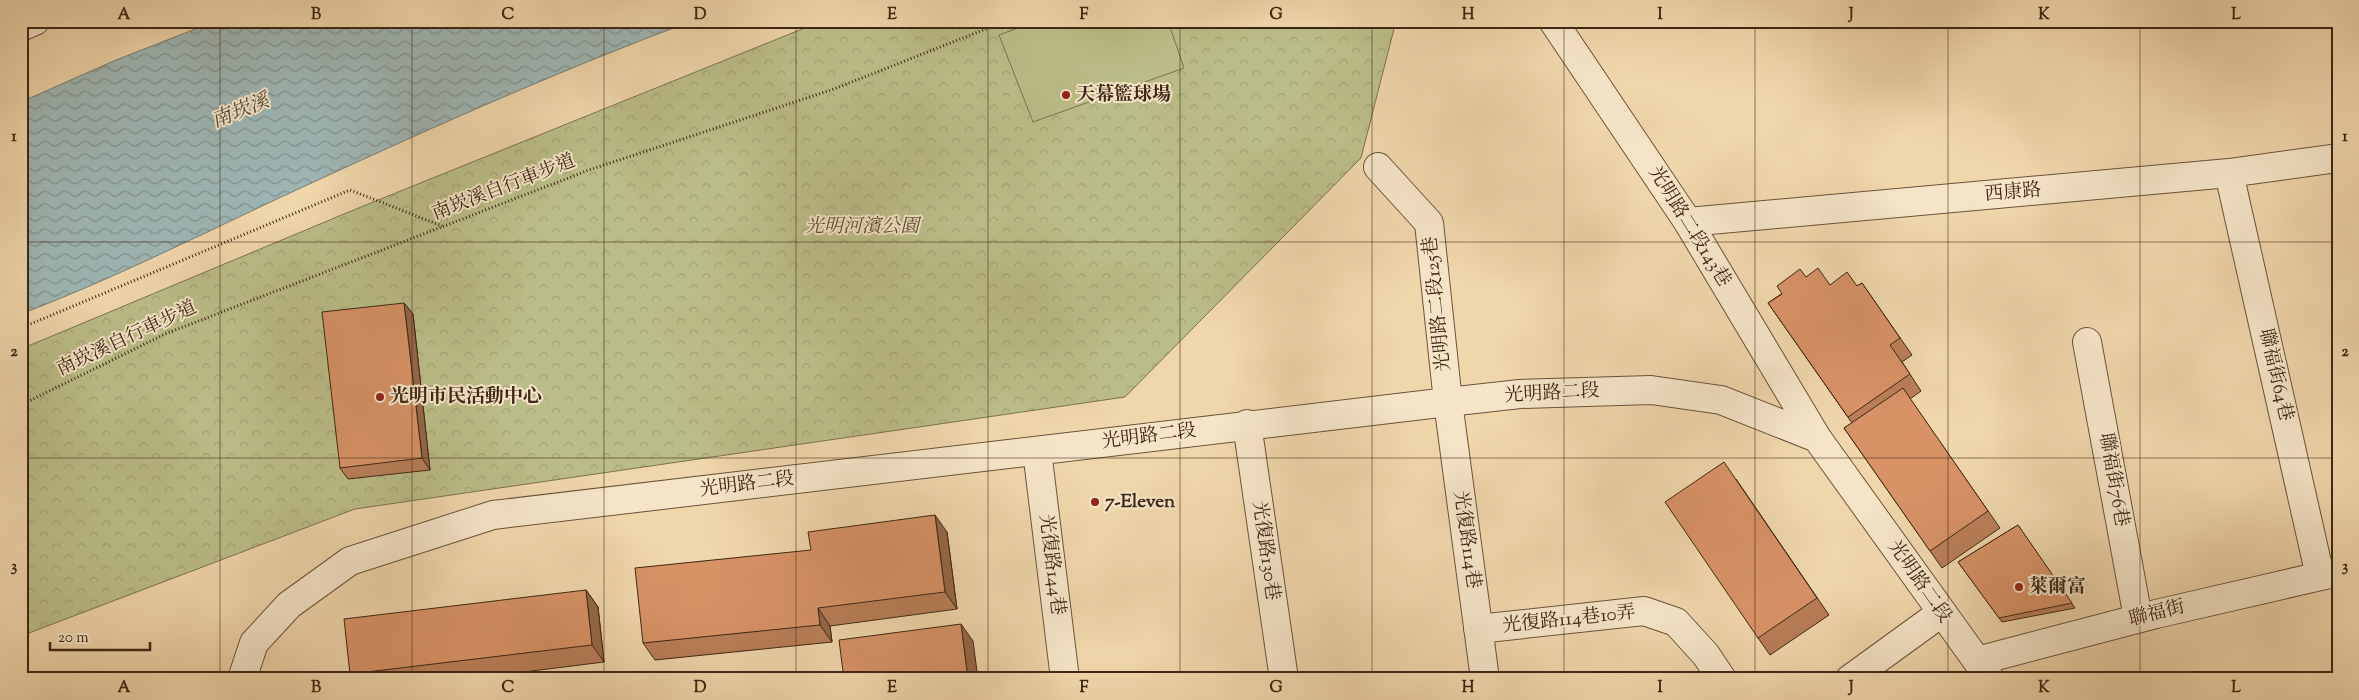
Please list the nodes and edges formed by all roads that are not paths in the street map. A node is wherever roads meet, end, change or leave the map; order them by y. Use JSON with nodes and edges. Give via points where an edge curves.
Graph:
{"nodes":[{"id":1,"x":35,"y":21,"type":"edge"},
{"id":2,"x":1553,"y":21,"type":"edge"},
{"id":3,"x":21,"y":27,"type":"edge"},
{"id":4,"x":2338,"y":158,"type":"edge"},
{"id":5,"x":1378,"y":167,"type":"dead end"},
{"id":6,"x":2229,"y":173,"type":"junction"},
{"id":7,"x":1688,"y":222,"type":"junction"},
{"id":8,"x":2087,"y":342,"type":"dead end"},
{"id":9,"x":1448,"y":402,"type":"junction"},
{"id":10,"x":1247,"y":424,"type":"junction"},
{"id":11,"x":1817,"y":438,"type":"junction"},
{"id":12,"x":1037,"y":451,"type":"junction"},
{"id":13,"x":2329,"y":574,"type":"edge"},
{"id":14,"x":1941,"y":613,"type":"junction"},
{"id":15,"x":2138,"y":618,"type":"junction"},
{"id":16,"x":1478,"y":629,"type":"junction"},
{"id":17,"x":1984,"y":670,"type":"edge"},
{"id":18,"x":242,"y":679,"type":"edge"},
{"id":19,"x":1065,"y":679,"type":"edge"},
{"id":20,"x":1284,"y":679,"type":"edge"},
{"id":21,"x":1485,"y":679,"type":"edge"},
{"id":22,"x":1722,"y":679,"type":"edge"},
{"id":23,"x":1850,"y":679,"type":"edge"}],
"edges":[{"from":1,"to":3,"type":"street"},
{"from":2,"to":7,"type":"street","name":"光明路二段143巷"},
{"from":4,"to":6,"type":"street","name":"西康路"},
{"from":5,"to":9,"type":"street","name":"光明路二段125巷","via":[[1429,223]]},
{"from":6,"to":7,"type":"street","name":"西康路"},
{"from":6,"to":13,"type":"street","name":"聯福街64巷"},
{"from":7,"to":11,"type":"street","name":"光明路二段143巷"},
{"from":8,"to":15,"type":"street","name":"聯福街76巷"},
{"from":9,"to":10,"type":"street","name":"光明路二段"},
{"from":9,"to":11,"type":"street","name":"光明路二段","via":[[1520,394],[1651,390],[1721,400]]},
{"from":9,"to":16,"type":"street","name":"光復路114巷"},
{"from":10,"to":12,"type":"street","name":"光明路二段"},
{"from":10,"to":20,"type":"street","name":"光復路130巷"},
{"from":11,"to":14,"type":"street","name":"光明路二段"},
{"from":12,"to":18,"type":"street","name":"光明路二段","via":[[493,515],[350,561],[289,605],[254,644]]},
{"from":12,"to":19,"type":"street","name":"光復路144巷"},
{"from":13,"to":15,"type":"street","name":"聯福街"},
{"from":14,"to":17,"type":"street","name":"光明路二段"},
{"from":14,"to":23,"type":"street"},
{"from":15,"to":17,"type":"street","name":"聯福街"},
{"from":16,"to":21,"type":"street","name":"光復路114巷"},
{"from":16,"to":22,"type":"street","name":"光復路114巷10弄","via":[[1644,612],[1676,622],[1706,655]]}]}
